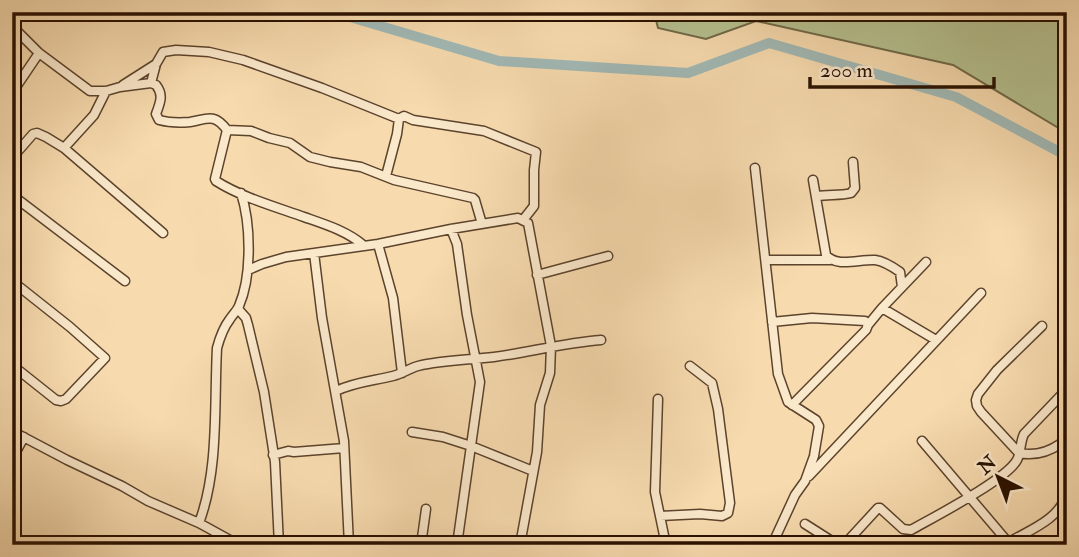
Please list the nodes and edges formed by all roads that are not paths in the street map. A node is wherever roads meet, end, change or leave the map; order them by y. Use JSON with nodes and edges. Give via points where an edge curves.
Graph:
{"nodes":[{"id":1,"x":12,"y":26,"type":"edge"},
{"id":2,"x":40,"y":53,"type":"junction"},
{"id":3,"x":156,"y":64,"type":"junction"},
{"id":4,"x":137,"y":75,"type":"junction"},
{"id":5,"x":152,"y":79,"type":"junction"},
{"id":6,"x":120,"y":87,"type":"junction"},
{"id":7,"x":106,"y":91,"type":"junction"},
{"id":8,"x":12,"y":93,"type":"edge"},
{"id":9,"x":399,"y":119,"type":"junction"},
{"id":10,"x":227,"y":130,"type":"junction"},
{"id":11,"x":64,"y":148,"type":"junction"},
{"id":12,"x":12,"y":158,"type":"edge"},
{"id":13,"x":853,"y":162,"type":"dead end"},
{"id":14,"x":755,"y":168,"type":"dead end"},
{"id":15,"x":386,"y":176,"type":"junction"},
{"id":16,"x":813,"y":180,"type":"dead end"},
{"id":17,"x":241,"y":193,"type":"junction"},
{"id":18,"x":12,"y":195,"type":"edge"},
{"id":19,"x":817,"y":196,"type":"junction"},
{"id":20,"x":523,"y":220,"type":"junction"},
{"id":21,"x":482,"y":224,"type":"junction"},
{"id":22,"x":451,"y":229,"type":"junction"},
{"id":23,"x":163,"y":233,"type":"dead end"},
{"id":24,"x":378,"y":244,"type":"junction"},
{"id":25,"x":363,"y":245,"type":"junction"},
{"id":26,"x":248,"y":253,"type":"junction"},
{"id":27,"x":314,"y":253,"type":"junction"},
{"id":28,"x":608,"y":256,"type":"dead end"},
{"id":29,"x":766,"y":260,"type":"junction"},
{"id":30,"x":830,"y":260,"type":"junction"},
{"id":31,"x":926,"y":262,"type":"dead end"},
{"id":32,"x":262,"y":264,"type":"junction"},
{"id":33,"x":248,"y":270,"type":"junction"},
{"id":34,"x":537,"y":275,"type":"junction"},
{"id":35,"x":12,"y":281,"type":"edge"},
{"id":36,"x":125,"y":281,"type":"dead end"},
{"id":37,"x":902,"y":287,"type":"junction"},
{"id":38,"x":981,"y":293,"type":"dead end"},
{"id":39,"x":238,"y":309,"type":"junction"},
{"id":40,"x":882,"y":309,"type":"junction"},
{"id":41,"x":772,"y":323,"type":"junction"},
{"id":42,"x":868,"y":325,"type":"junction"},
{"id":43,"x":1042,"y":326,"type":"dead end"},
{"id":44,"x":601,"y":340,"type":"dead end"},
{"id":45,"x":936,"y":340,"type":"junction"},
{"id":46,"x":551,"y":346,"type":"junction"},
{"id":47,"x":476,"y":358,"type":"junction"},
{"id":48,"x":12,"y":365,"type":"edge"},
{"id":49,"x":690,"y":366,"type":"dead end"},
{"id":50,"x":402,"y":373,"type":"junction"},
{"id":51,"x":1067,"y":389,"type":"edge"},
{"id":52,"x":336,"y":391,"type":"junction"},
{"id":53,"x":658,"y":399,"type":"dead end"},
{"id":54,"x":792,"y":405,"type":"junction"},
{"id":55,"x":12,"y":430,"type":"edge"},
{"id":56,"x":412,"y":432,"type":"dead end"},
{"id":57,"x":24,"y":437,"type":"junction"},
{"id":58,"x":922,"y":441,"type":"dead end"},
{"id":59,"x":1060,"y":444,"type":"dead end"},
{"id":60,"x":471,"y":446,"type":"junction"},
{"id":61,"x":344,"y":448,"type":"junction"},
{"id":62,"x":1019,"y":453,"type":"junction"},
{"id":63,"x":273,"y":454,"type":"junction"},
{"id":64,"x":814,"y":456,"type":"junction"},
{"id":65,"x":12,"y":459,"type":"edge"},
{"id":66,"x":822,"y":462,"type":"junction"},
{"id":67,"x":533,"y":471,"type":"junction"},
{"id":68,"x":805,"y":481,"type":"junction"},
{"id":69,"x":1067,"y":494,"type":"edge"},
{"id":70,"x":970,"y":497,"type":"junction"},
{"id":71,"x":426,"y":509,"type":"dead end"},
{"id":72,"x":660,"y":516,"type":"junction"},
{"id":73,"x":199,"y":523,"type":"junction"},
{"id":74,"x":805,"y":524,"type":"dead end"},
{"id":75,"x":1007,"y":543,"type":"edge"},
{"id":76,"x":239,"y":545,"type":"edge"},
{"id":77,"x":279,"y":545,"type":"edge"},
{"id":78,"x":349,"y":545,"type":"edge"},
{"id":79,"x":421,"y":545,"type":"edge"},
{"id":80,"x":457,"y":545,"type":"edge"},
{"id":81,"x":520,"y":545,"type":"edge"},
{"id":82,"x":666,"y":545,"type":"edge"},
{"id":83,"x":772,"y":545,"type":"edge"},
{"id":84,"x":838,"y":545,"type":"edge"},
{"id":85,"x":844,"y":545,"type":"edge"}],
"edges":[{"from":1,"to":2,"type":"street"},
{"from":2,"to":7,"type":"street","via":[[90,91]]},
{"from":2,"to":8,"type":"street"},
{"from":3,"to":4,"type":"street"},
{"from":3,"to":5,"type":"street"},
{"from":3,"to":9,"type":"street","via":[[167,51],[243,60]]},
{"from":4,"to":5,"type":"street"},
{"from":4,"to":6,"type":"street"},
{"from":5,"to":6,"type":"street"},
{"from":5,"to":10,"type":"street","via":[[161,94],[159,120],[173,123],[210,118]]},
{"from":6,"to":7,"type":"street"},
{"from":7,"to":11,"type":"street","via":[[94,115]]},
{"from":9,"to":15,"type":"street"},
{"from":9,"to":20,"type":"street","via":[[404,116],[484,131],[536,152],[534,206]]},
{"from":10,"to":15,"type":"street","via":[[251,131],[290,143],[310,156]]},
{"from":10,"to":17,"type":"street","via":[[215,179]]},
{"from":11,"to":12,"type":"street","via":[[37,133]]},
{"from":11,"to":23,"type":"street"},
{"from":13,"to":19,"type":"street","via":[[852,193]]},
{"from":14,"to":29,"type":"street"},
{"from":15,"to":21,"type":"street","via":[[473,198]]},
{"from":16,"to":19,"type":"street"},
{"from":17,"to":25,"type":"street","via":[[324,224]]},
{"from":17,"to":26,"type":"street"},
{"from":18,"to":36,"type":"street"},
{"from":19,"to":30,"type":"street"},
{"from":20,"to":21,"type":"street"},
{"from":20,"to":34,"type":"street","via":[[528,223]]},
{"from":21,"to":22,"type":"street"},
{"from":22,"to":24,"type":"street"},
{"from":22,"to":47,"type":"street"},
{"from":24,"to":25,"type":"street"},
{"from":24,"to":50,"type":"street","via":[[393,298]]},
{"from":25,"to":27,"type":"street"},
{"from":26,"to":32,"type":"street"},
{"from":26,"to":33,"type":"street"},
{"from":27,"to":32,"type":"street"},
{"from":27,"to":52,"type":"street"},
{"from":28,"to":34,"type":"street"},
{"from":29,"to":30,"type":"street"},
{"from":29,"to":41,"type":"street"},
{"from":30,"to":37,"type":"street","via":[[878,260],[900,272]]},
{"from":31,"to":37,"type":"street"},
{"from":32,"to":33,"type":"street"},
{"from":33,"to":39,"type":"street"},
{"from":34,"to":46,"type":"street"},
{"from":35,"to":48,"type":"street","via":[[105,358],[61,401]]},
{"from":37,"to":40,"type":"street"},
{"from":38,"to":45,"type":"street"},
{"from":39,"to":63,"type":"street","via":[[248,325]]},
{"from":39,"to":73,"type":"street","via":[[217,348],[211,467]]},
{"from":40,"to":42,"type":"street"},
{"from":40,"to":45,"type":"street"},
{"from":41,"to":42,"type":"street","via":[[812,318],[865,321]]},
{"from":41,"to":54,"type":"street","via":[[778,374]]},
{"from":42,"to":54,"type":"street"},
{"from":43,"to":62,"type":"street","via":[[997,370],[976,400],[981,412]]},
{"from":44,"to":46,"type":"street"},
{"from":45,"to":66,"type":"street"},
{"from":46,"to":47,"type":"street"},
{"from":46,"to":67,"type":"street"},
{"from":47,"to":50,"type":"street"},
{"from":47,"to":60,"type":"street","via":[[480,382]]},
{"from":49,"to":72,"type":"street","via":[[712,383],[728,513]]},
{"from":50,"to":52,"type":"street"},
{"from":51,"to":62,"type":"street","via":[[1024,434]]},
{"from":52,"to":61,"type":"street"},
{"from":53,"to":72,"type":"street","via":[[655,492]]},
{"from":54,"to":64,"type":"street","via":[[818,424]]},
{"from":55,"to":57,"type":"street"},
{"from":56,"to":60,"type":"street"},
{"from":57,"to":65,"type":"street"},
{"from":57,"to":73,"type":"street"},
{"from":58,"to":70,"type":"street"},
{"from":59,"to":62,"type":"street","via":[[1035,455]]},
{"from":60,"to":67,"type":"street"},
{"from":60,"to":80,"type":"street"},
{"from":61,"to":63,"type":"street"},
{"from":61,"to":78,"type":"street"},
{"from":62,"to":70,"type":"street","via":[[1002,475]]},
{"from":63,"to":77,"type":"street"},
{"from":64,"to":66,"type":"street"},
{"from":64,"to":68,"type":"street"},
{"from":66,"to":68,"type":"street"},
{"from":67,"to":81,"type":"street"},
{"from":68,"to":83,"type":"street"},
{"from":69,"to":75,"type":"street","via":[[1055,515]]},
{"from":70,"to":75,"type":"street"},
{"from":70,"to":85,"type":"street","via":[[911,530],[903,529],[877,508]]},
{"from":71,"to":79,"type":"street"},
{"from":72,"to":82,"type":"street"},
{"from":73,"to":76,"type":"street"},
{"from":74,"to":84,"type":"street"}]}
